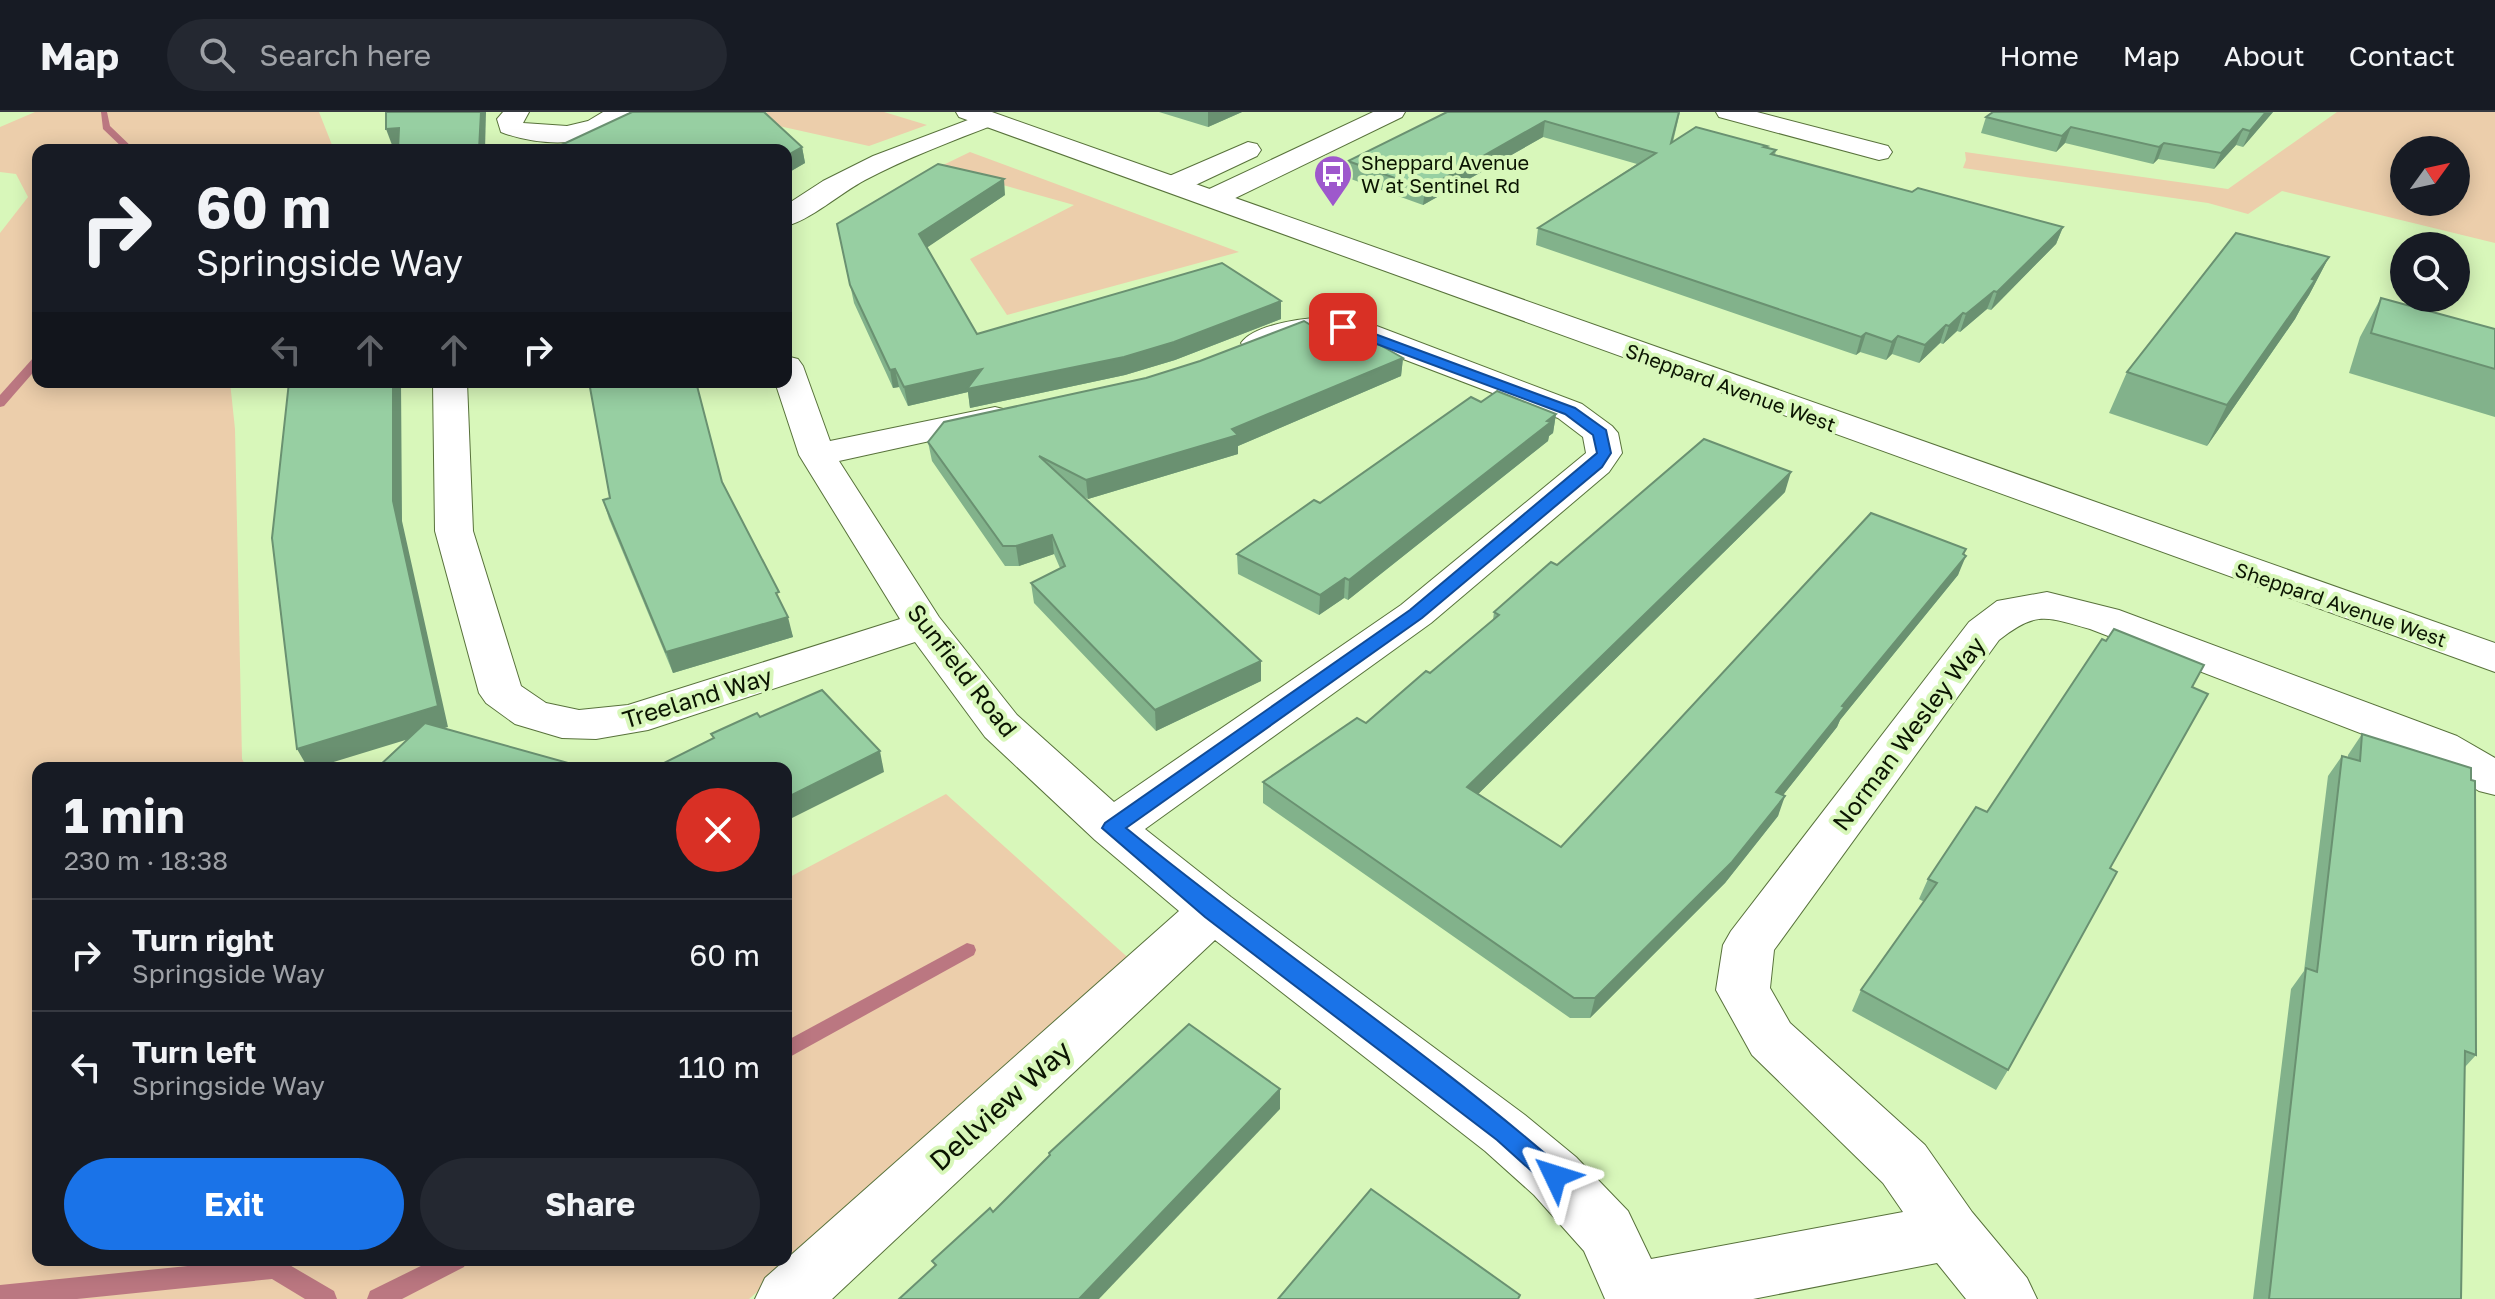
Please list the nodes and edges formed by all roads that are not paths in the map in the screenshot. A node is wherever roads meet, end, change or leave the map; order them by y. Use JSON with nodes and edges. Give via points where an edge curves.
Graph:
{"nodes":[{"id":1,"x":517,"y":112,"type":"edge"},
{"id":2,"x":618,"y":112,"type":"edge"},
{"id":3,"x":1393,"y":112,"type":"edge"},
{"id":4,"x":1728,"y":112,"type":"edge"},
{"id":5,"x":977,"y":115,"type":"edge"},
{"id":6,"x":542,"y":143,"type":"edge"},
{"id":7,"x":1265,"y":143,"type":"dead end"},
{"id":8,"x":1879,"y":152,"type":"dead end"},
{"id":9,"x":1177,"y":183,"type":"junction"},
{"id":10,"x":1215,"y":197,"type":"junction"},
{"id":11,"x":792,"y":214,"type":"edge"},
{"id":12,"x":1227,"y":355,"type":"edge"},
{"id":13,"x":792,"y":383,"type":"edge"},
{"id":14,"x":450,"y":388,"type":"edge"},
{"id":15,"x":1034,"y":409,"type":"edge"},
{"id":16,"x":817,"y":455,"type":"junction"},
{"id":17,"x":924,"y":625,"type":"junction"},
{"id":18,"x":2495,"y":658,"type":"edge"},
{"id":19,"x":2495,"y":779,"type":"edge"},
{"id":20,"x":1112,"y":828,"type":"junction"},
{"id":21,"x":1213,"y":911,"type":"junction"},
{"id":22,"x":1950,"y":1232,"type":"junction"},
{"id":23,"x":1636,"y":1296,"type":"edge"},
{"id":24,"x":787,"y":1299,"type":"edge"},
{"id":25,"x":2005,"y":1299,"type":"edge"}],
"edges":[{"from":1,"to":6,"type":"street","via":[[510,127]]},
{"from":2,"to":6,"type":"street","via":[[608,123]]},
{"from":3,"to":10,"type":"street"},
{"from":4,"to":8,"type":"street"},
{"from":5,"to":9,"type":"street","name":"Sheppard Avenue West"},
{"from":5,"to":11,"type":"street","via":[[823,191]]},
{"from":7,"to":9,"type":"street"},
{"from":9,"to":10,"type":"street","name":"Sheppard Avenue West"},
{"from":10,"to":18,"type":"street","name":"Sheppard Avenue West","via":[[1877,440]]},
{"from":12,"to":20,"type":"street","via":[[1298,327],[1328,325],[1363,332],[1570,411],[1600,433],[1604,453],[1416,614]]},
{"from":13,"to":16,"type":"street","name":"Sunfield Road"},
{"from":14,"to":17,"type":"street","name":"Treeland Way","via":[[454,531],[501,693],[540,720],[598,726],[632,719]]},
{"from":15,"to":16,"type":"street"},
{"from":16,"to":17,"type":"street","name":"Sunfield Road"},
{"from":17,"to":20,"type":"street","name":"Sunfield Road","via":[[1001,726]]},
{"from":19,"to":22,"type":"street","name":"Norman Wesley Way","via":[[2441,747],[2104,619],[2047,605],[2011,610],[1984,631],[1749,945],[1743,990],[1771,1039],[1904,1164]]},
{"from":20,"to":21,"type":"street","name":"Sunfield Road"},
{"from":21,"to":23,"type":"street","name":"Sunfield Road","via":[[1555,1176],[1606,1231]]},
{"from":21,"to":24,"type":"street","name":"Dellview Way"},
{"from":22,"to":23,"type":"street"},
{"from":22,"to":25,"type":"street","name":"Norman Wesley Way"}]}
